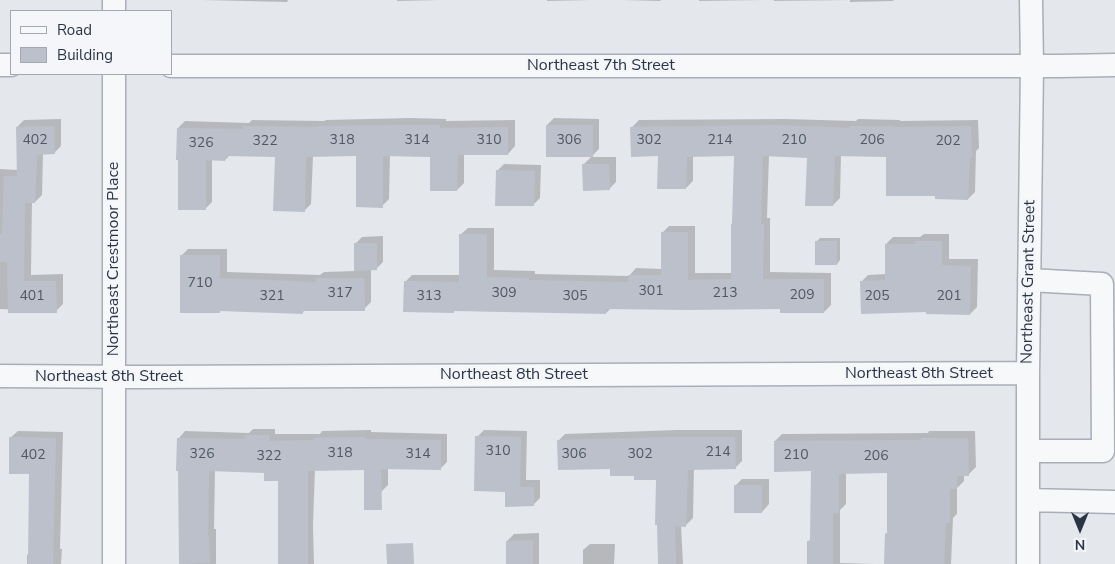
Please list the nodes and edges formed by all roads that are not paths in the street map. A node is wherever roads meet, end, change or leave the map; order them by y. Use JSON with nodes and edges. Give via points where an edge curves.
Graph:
{"nodes":[{"id":1,"x":1031,"y":0,"type":"edge"},
{"id":2,"x":1115,"y":65,"type":"edge"},
{"id":3,"x":172,"y":66,"type":"edge"},
{"id":4,"x":1032,"y":66,"type":"junction"},
{"id":5,"x":114,"y":75,"type":"edge"},
{"id":6,"x":1029,"y":280,"type":"junction"},
{"id":7,"x":1028,"y":373,"type":"junction"},
{"id":8,"x":0,"y":376,"type":"edge"},
{"id":9,"x":113,"y":377,"type":"junction"},
{"id":10,"x":1028,"y":451,"type":"junction"},
{"id":11,"x":1109,"y":451,"type":"edge"},
{"id":12,"x":1028,"y":500,"type":"junction"},
{"id":13,"x":1115,"y":502,"type":"edge"},
{"id":14,"x":114,"y":564,"type":"edge"},
{"id":15,"x":1028,"y":564,"type":"edge"}],
"edges":[{"from":1,"to":4,"type":"street","name":"Northeast Grant Street"},
{"from":2,"to":4,"type":"street","name":"Northeast 7th Street"},
{"from":3,"to":4,"type":"street","name":"Northeast 7th Street"},
{"from":4,"to":6,"type":"street","name":"Northeast Grant Street"},
{"from":5,"to":9,"type":"street","name":"Northeast Crestmoor Place"},
{"from":6,"to":7,"type":"street","name":"Northeast Grant Street"},
{"from":6,"to":11,"type":"street","via":[[1102,284]]},
{"from":7,"to":9,"type":"street","name":"Northeast 8th Street"},
{"from":7,"to":10,"type":"street","name":"Northeast Grant Street"},
{"from":8,"to":9,"type":"street","name":"Northeast 8th Street"},
{"from":9,"to":14,"type":"street","name":"Northeast Crestmoor Place"},
{"from":10,"to":11,"type":"street"},
{"from":10,"to":12,"type":"street","name":"Northeast Grant Street"},
{"from":12,"to":13,"type":"street"},
{"from":12,"to":15,"type":"street","name":"Northeast Grant Street"}]}
